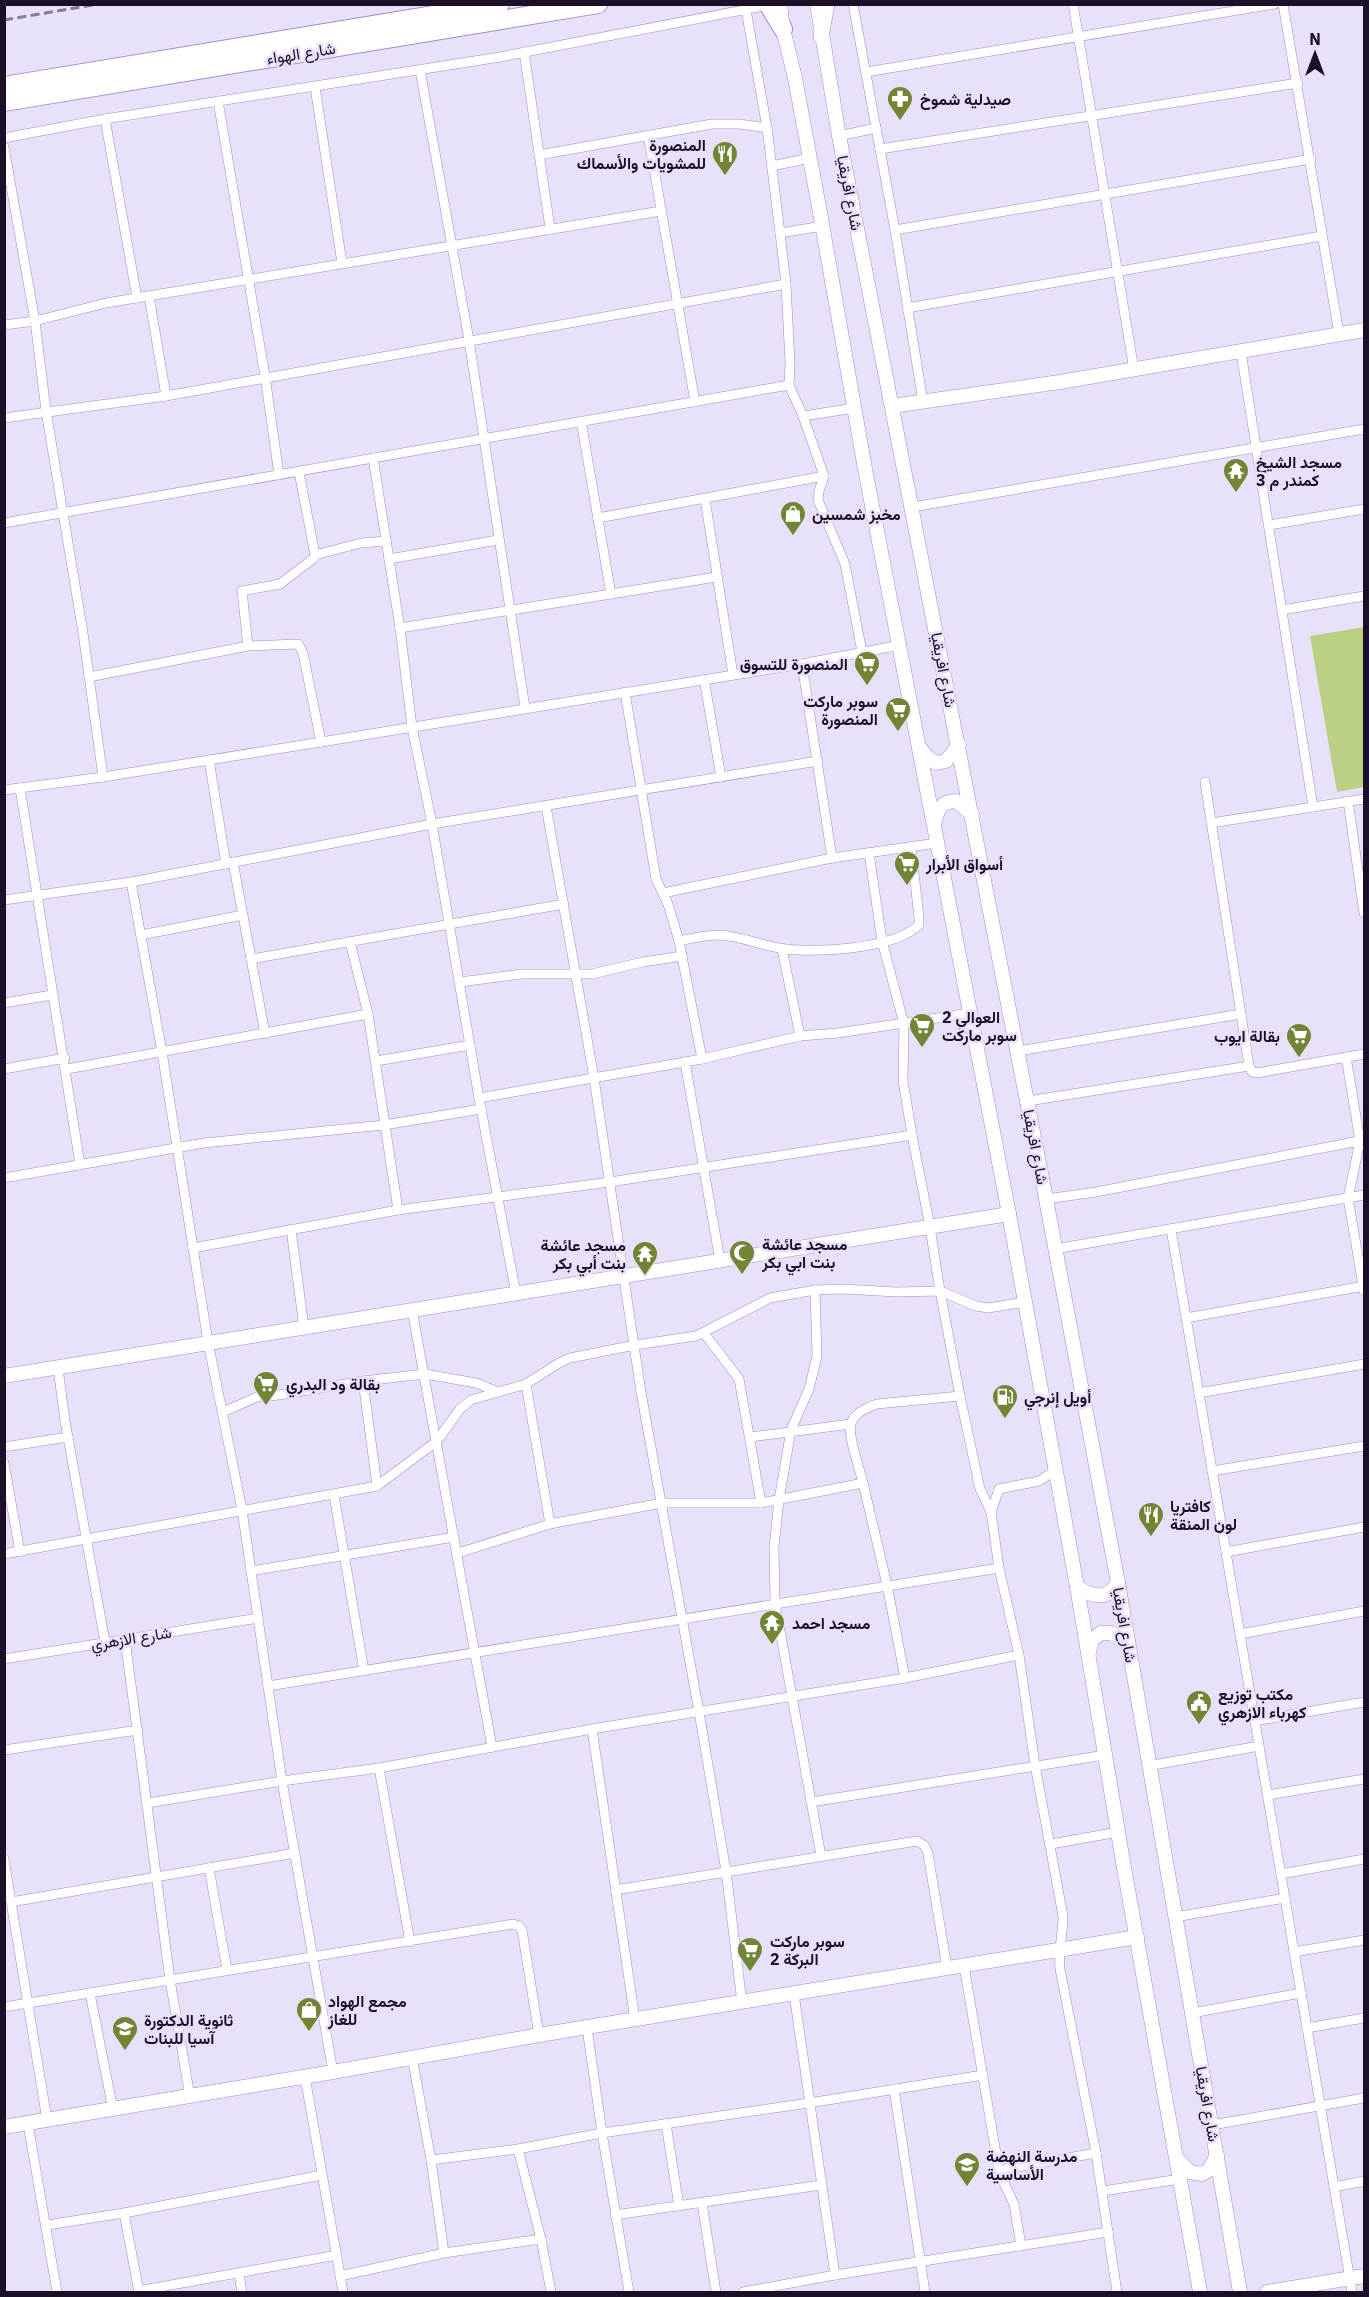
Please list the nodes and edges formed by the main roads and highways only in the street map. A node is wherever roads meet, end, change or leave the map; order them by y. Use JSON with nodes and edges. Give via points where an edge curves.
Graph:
{"nodes":[{"id":1,"x":500,"y":4,"type":"edge"},
{"id":2,"x":598,"y":4,"type":"edge"},
{"id":3,"x":827,"y":4,"type":"edge"},
{"id":4,"x":768,"y":5,"type":"edge"},
{"id":5,"x":783,"y":29,"type":"road end"},
{"id":6,"x":821,"y":37,"type":"road end"},
{"id":7,"x":4,"y":86,"type":"edge"},
{"id":8,"x":4,"y":102,"type":"edge"}],
"edges":[{"from":1,"to":7,"type":"highway","name":"شارع الهواء"},
{"from":2,"to":8,"type":"highway","name":"شارع الهواء"},
{"from":3,"to":6,"type":"main road"},
{"from":4,"to":5,"type":"highway"}]}
